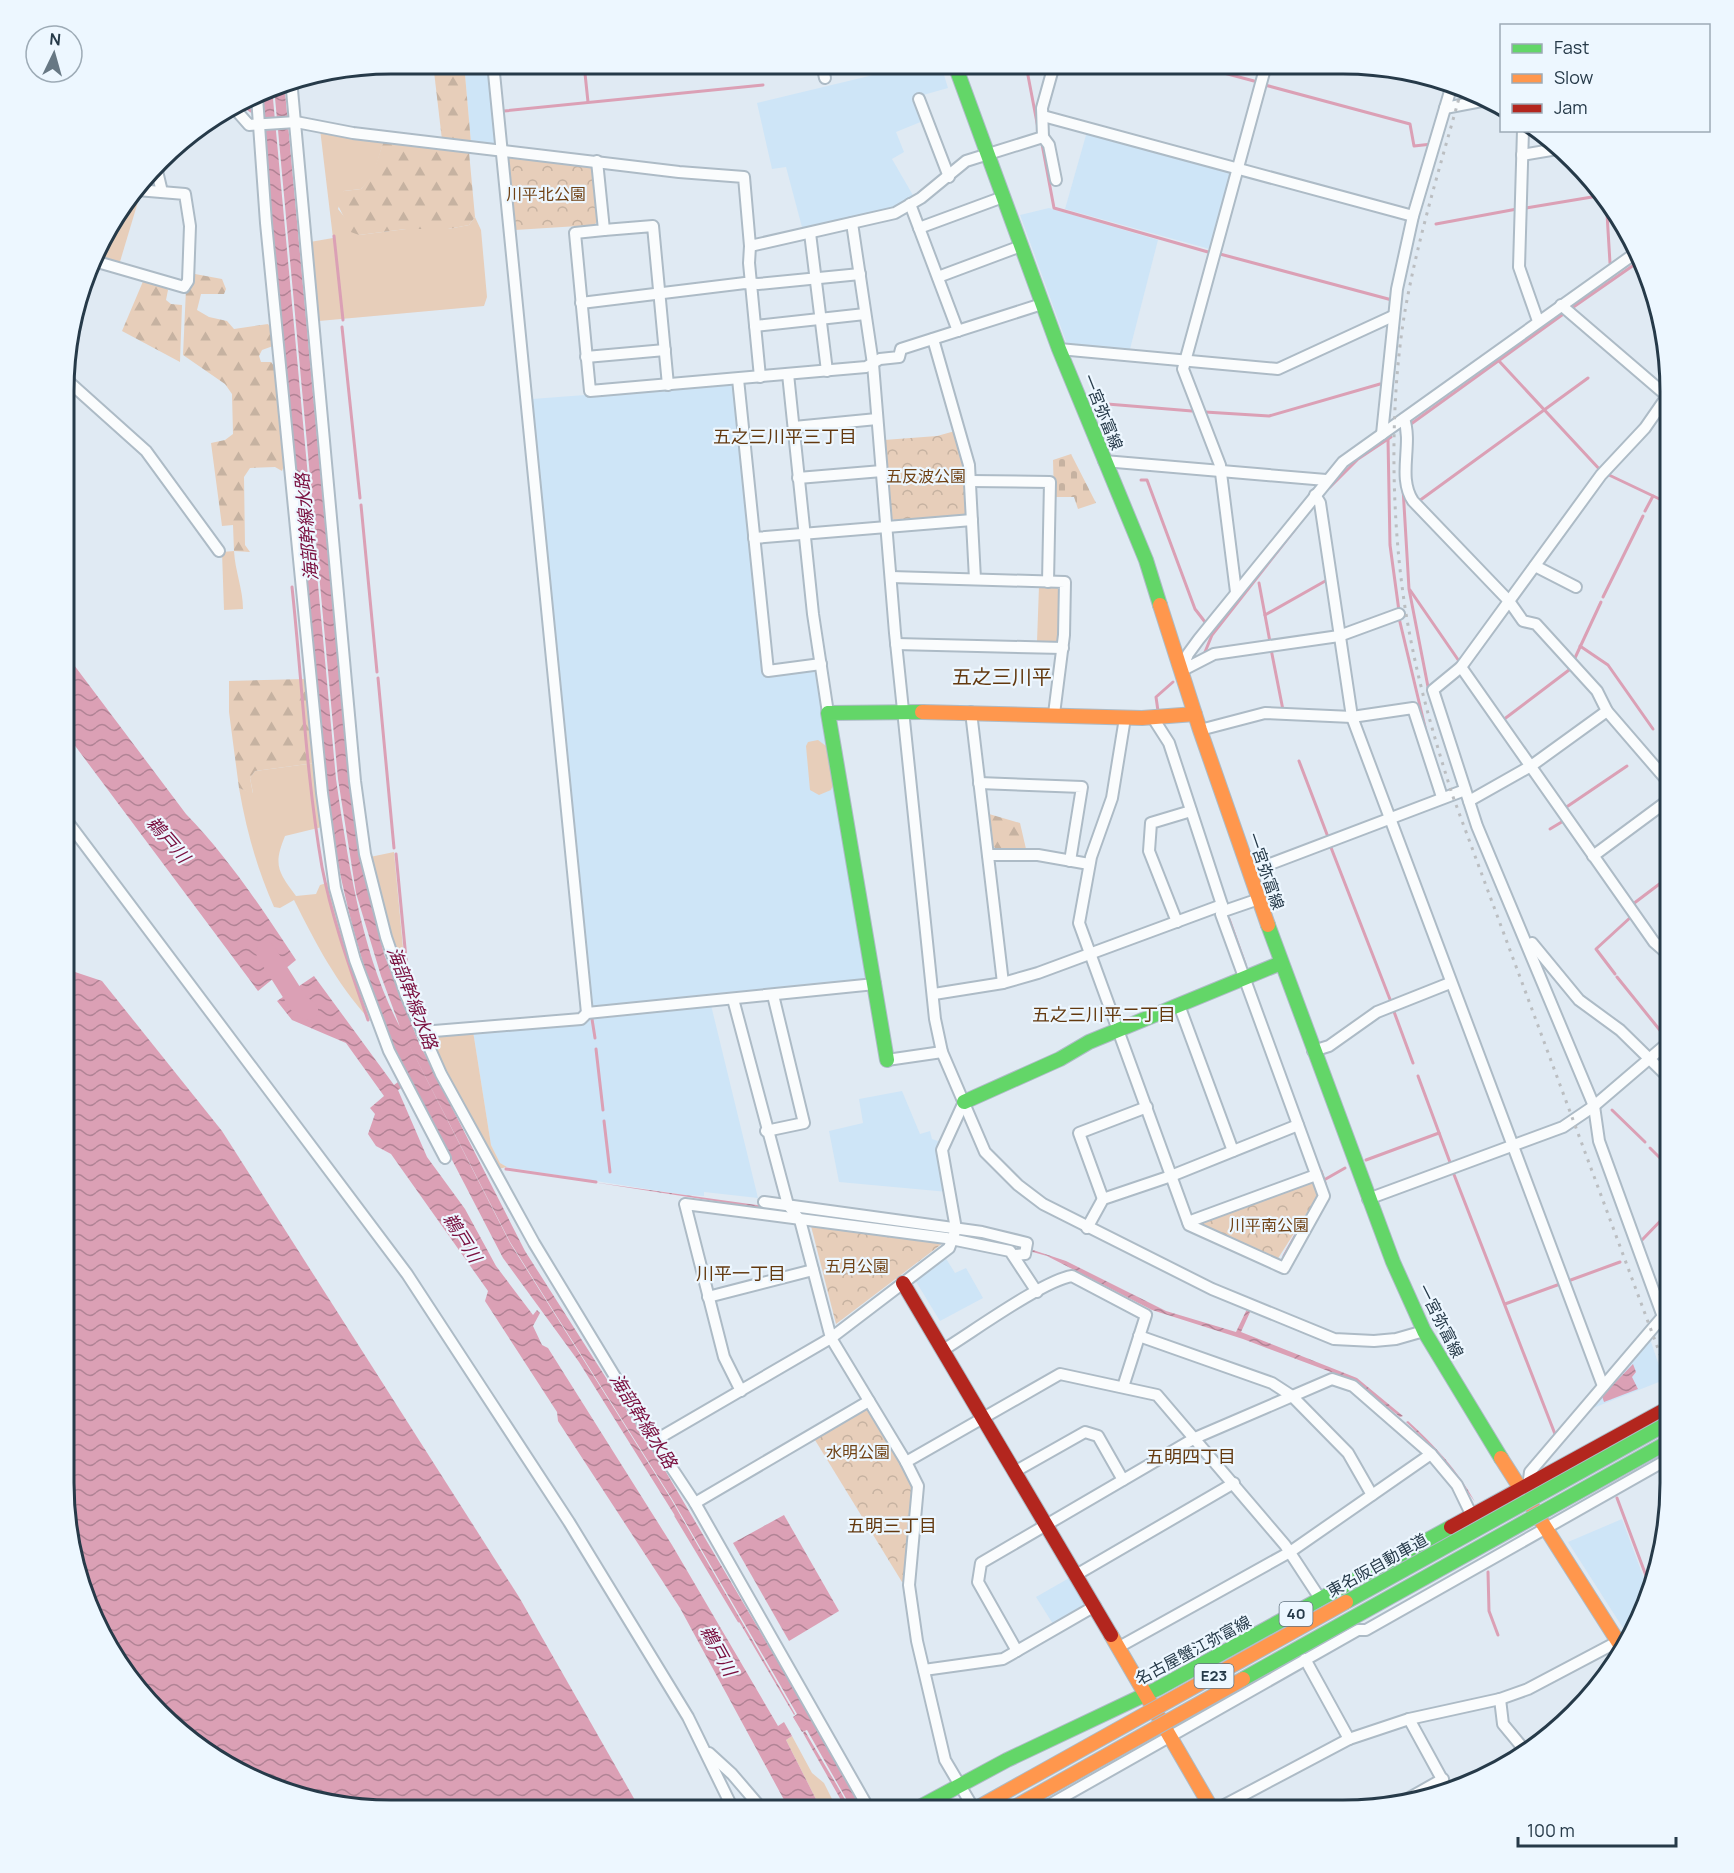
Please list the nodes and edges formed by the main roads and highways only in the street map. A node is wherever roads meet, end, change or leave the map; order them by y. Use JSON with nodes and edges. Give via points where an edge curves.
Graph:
{"nodes":[{"id":1,"x":959,"y":74,"type":"edge"},
{"id":2,"x":1195,"y":714,"type":"junction"},
{"id":3,"x":1281,"y":963,"type":"junction"},
{"id":4,"x":887,"y":1060,"type":"road end"},
{"id":5,"x":964,"y":1102,"type":"road end"},
{"id":6,"x":903,"y":1283,"type":"road end"},
{"id":7,"x":1660,"y":1413,"type":"edge"},
{"id":8,"x":1660,"y":1428,"type":"edge"},
{"id":9,"x":1660,"y":1447,"type":"edge"},
{"id":10,"x":1524,"y":1489,"type":"junction"},
{"id":11,"x":1617,"y":1642,"type":"edge"},
{"id":12,"x":1147,"y":1694,"type":"junction"},
{"id":13,"x":932,"y":1800,"type":"edge"},
{"id":14,"x":991,"y":1800,"type":"edge"},
{"id":15,"x":1027,"y":1800,"type":"edge"},
{"id":16,"x":1207,"y":1800,"type":"edge"}],
"edges":[{"from":1,"to":2,"type":"main road","name":"一宮弥富線","via":[[1059,349],[1146,560]]},
{"from":2,"to":3,"type":"main road","name":"一宮弥富線"},
{"from":2,"to":4,"type":"main road","via":[[1125,718],[971,712],[828,713]]},
{"from":3,"to":5,"type":"main road","via":[[1089,1041],[1060,1059]]},
{"from":3,"to":10,"type":"main road","name":"一宮弥富線","via":[[1368,1199],[1424,1331]]},
{"from":6,"to":12,"type":"main road"},
{"from":7,"to":10,"type":"main road","name":"名古屋蟹江弥富線","number":"40"},
{"from":8,"to":14,"type":"main road","name":"東名阪自動車道","number":"E23","bridge":true},
{"from":9,"to":15,"type":"main road","name":"東名阪自動車道","number":"E23","bridge":true},
{"from":10,"to":11,"type":"main road","name":"一宮弥富線"},
{"from":10,"to":12,"type":"main road","name":"名古屋蟹江弥富線","number":"40"},
{"from":12,"to":13,"type":"main road","name":"名古屋蟹江弥富線","number":"40","via":[[1077,1725]]},
{"from":12,"to":16,"type":"main road"}]}
